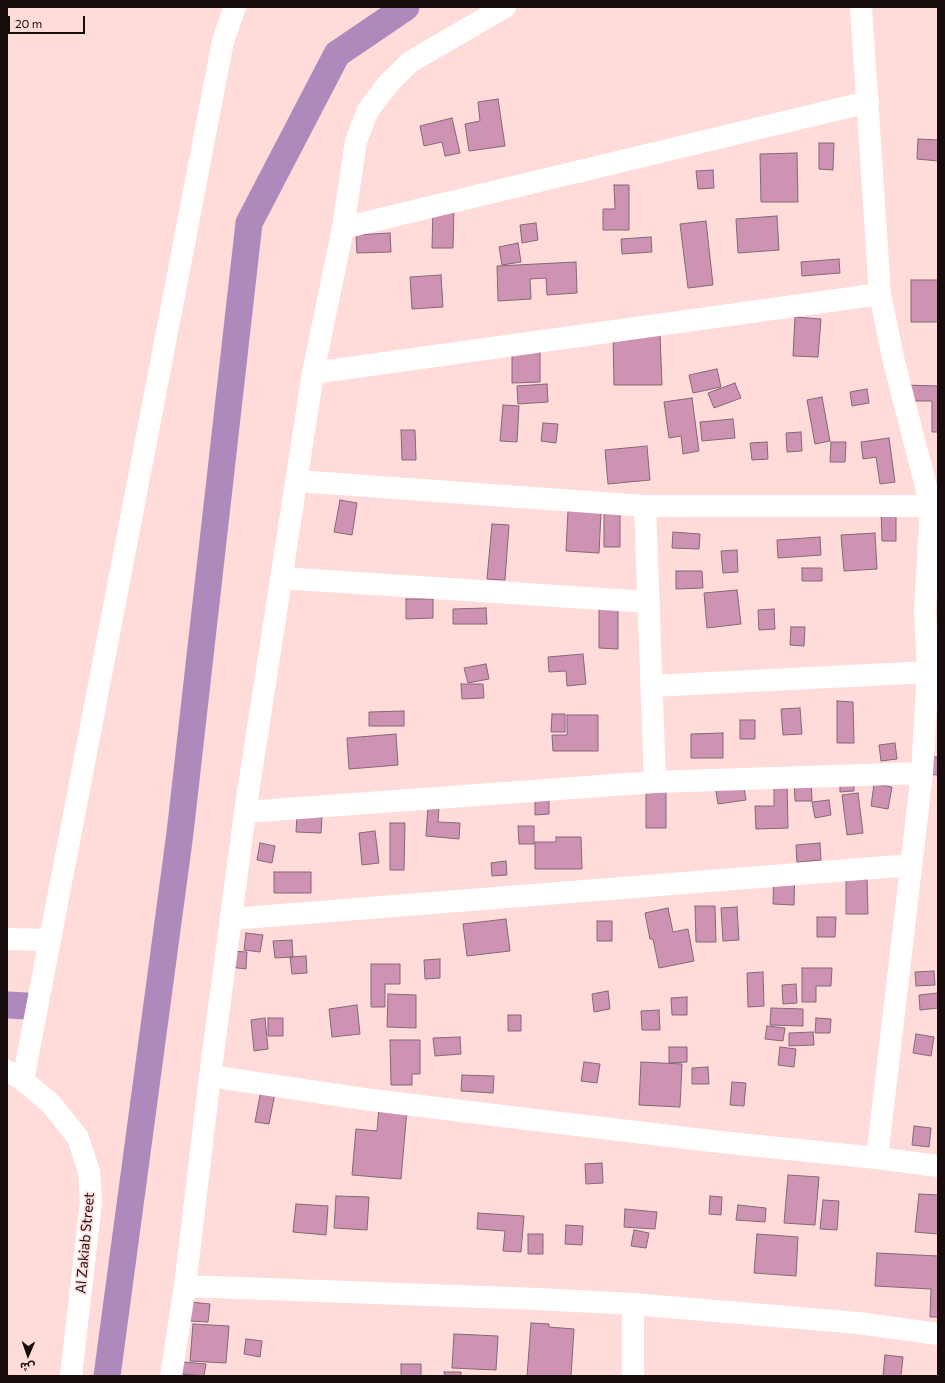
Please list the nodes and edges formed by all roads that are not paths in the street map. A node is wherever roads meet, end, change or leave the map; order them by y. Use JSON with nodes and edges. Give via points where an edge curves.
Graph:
{"nodes":[{"id":1,"x":235,"y":7,"type":"edge"},
{"id":2,"x":505,"y":7,"type":"edge"},
{"id":3,"x":861,"y":7,"type":"edge"},
{"id":4,"x":868,"y":102,"type":"junction"},
{"id":5,"x":343,"y":228,"type":"junction"},
{"id":6,"x":880,"y":294,"type":"junction"},
{"id":7,"x":313,"y":373,"type":"junction"},
{"id":8,"x":297,"y":481,"type":"junction"},
{"id":9,"x":645,"y":506,"type":"junction"},
{"id":10,"x":935,"y":506,"type":"edge"},
{"id":11,"x":281,"y":578,"type":"junction"},
{"id":12,"x":649,"y":602,"type":"junction"},
{"id":13,"x":931,"y":683,"type":"edge"},
{"id":14,"x":652,"y":686,"type":"junction"},
{"id":15,"x":922,"y":773,"type":"junction"},
{"id":16,"x":655,"y":782,"type":"junction"},
{"id":17,"x":246,"y":812,"type":"junction"},
{"id":18,"x":911,"y":865,"type":"junction"},
{"id":19,"x":231,"y":919,"type":"junction"},
{"id":20,"x":7,"y":939,"type":"edge"},
{"id":21,"x":49,"y":940,"type":"junction"},
{"id":22,"x":15,"y":1076,"type":"edge"},
{"id":23,"x":210,"y":1076,"type":"junction"},
{"id":24,"x":877,"y":1158,"type":"junction"},
{"id":25,"x":938,"y":1166,"type":"edge"},
{"id":26,"x":185,"y":1286,"type":"junction"},
{"id":27,"x":633,"y":1304,"type":"junction"},
{"id":28,"x":938,"y":1334,"type":"edge"},
{"id":29,"x":71,"y":1376,"type":"edge"},
{"id":30,"x":171,"y":1376,"type":"edge"},
{"id":31,"x":633,"y":1376,"type":"edge"}],
"edges":[{"from":1,"to":21,"type":"street","via":[[223,40]]},
{"from":2,"to":5,"type":"street","via":[[410,62],[388,84],[368,110],[356,141]]},
{"from":3,"to":4,"type":"street"},
{"from":4,"to":5,"type":"street"},
{"from":4,"to":6,"type":"street"},
{"from":5,"to":7,"type":"street"},
{"from":6,"to":7,"type":"street"},
{"from":6,"to":10,"type":"street","via":[[894,362]]},
{"from":7,"to":8,"type":"street"},
{"from":8,"to":9,"type":"street"},
{"from":8,"to":11,"type":"street"},
{"from":9,"to":10,"type":"street"},
{"from":9,"to":12,"type":"street"},
{"from":10,"to":13,"type":"street","via":[[925,611]]},
{"from":11,"to":12,"type":"street"},
{"from":11,"to":17,"type":"street"},
{"from":12,"to":14,"type":"street"},
{"from":13,"to":14,"type":"street"},
{"from":13,"to":15,"type":"street"},
{"from":14,"to":16,"type":"street"},
{"from":15,"to":16,"type":"street"},
{"from":15,"to":18,"type":"street"},
{"from":16,"to":17,"type":"street"},
{"from":17,"to":19,"type":"street"},
{"from":18,"to":19,"type":"street"},
{"from":18,"to":24,"type":"street"},
{"from":19,"to":23,"type":"street"},
{"from":20,"to":21,"type":"street"},
{"from":21,"to":22,"type":"street"},
{"from":22,"to":29,"type":"street","name":"Al Zakiab Street","via":[[52,1105],[78,1138],[90,1170],[91,1202]]},
{"from":23,"to":24,"type":"street","via":[[364,1099],[720,1142]]},
{"from":23,"to":26,"type":"street"},
{"from":24,"to":25,"type":"street"},
{"from":26,"to":27,"type":"street"},
{"from":26,"to":30,"type":"street"},
{"from":27,"to":28,"type":"street","via":[[858,1323]]},
{"from":27,"to":31,"type":"street"}]}
